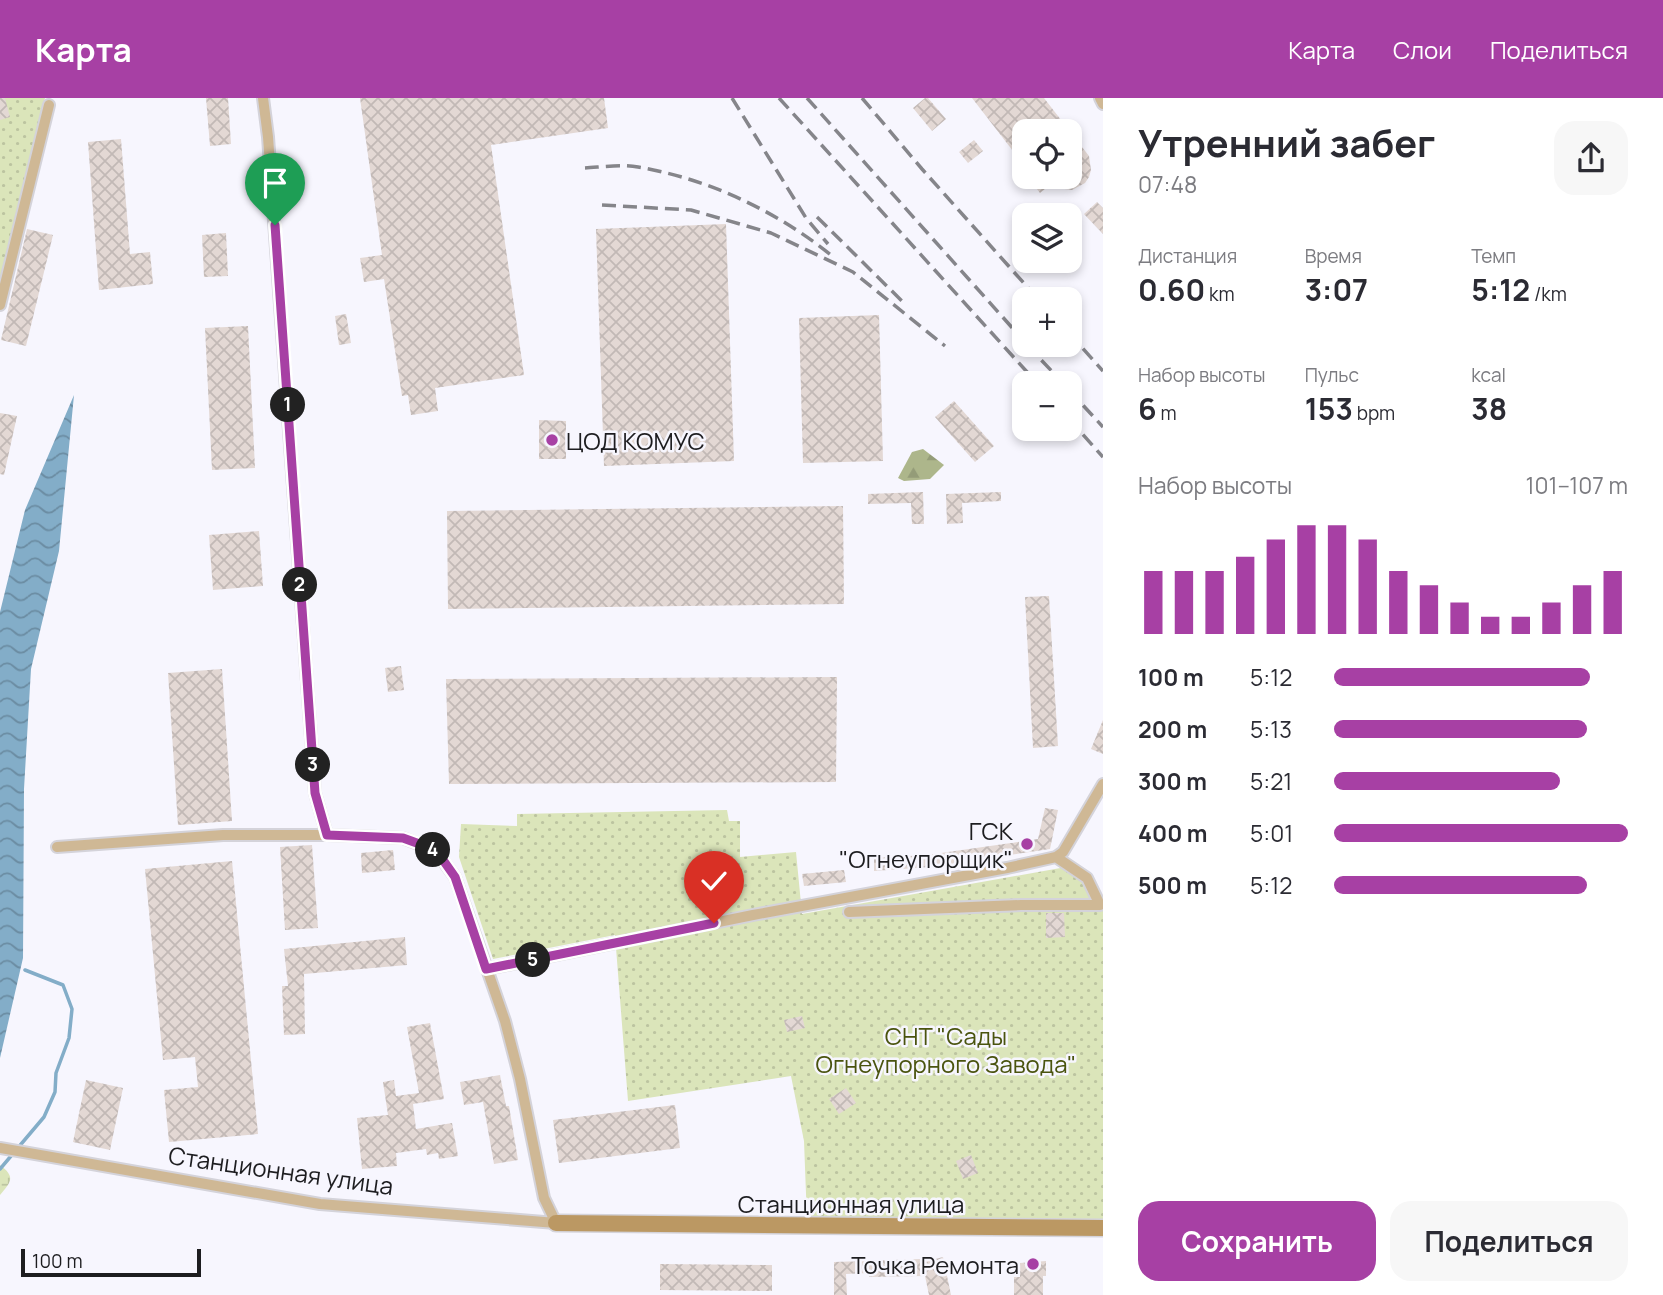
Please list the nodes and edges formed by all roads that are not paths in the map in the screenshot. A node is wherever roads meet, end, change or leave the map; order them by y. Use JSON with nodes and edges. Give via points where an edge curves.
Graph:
{"nodes":[{"id":1,"x":263,"y":98,"type":"edge"},
{"id":2,"x":1100,"y":98,"type":"edge"},
{"id":3,"x":1103,"y":104,"type":"edge"},
{"id":4,"x":49,"y":105,"type":"dead end"},
{"id":5,"x":0,"y":305,"type":"edge"},
{"id":6,"x":1103,"y":784,"type":"edge"},
{"id":7,"x":327,"y":835,"type":"junction"},
{"id":8,"x":57,"y":847,"type":"dead end"},
{"id":9,"x":1056,"y":857,"type":"junction"},
{"id":10,"x":849,"y":912,"type":"dead end"},
{"id":11,"x":486,"y":969,"type":"junction"},
{"id":12,"x":0,"y":1148,"type":"edge"},
{"id":13,"x":556,"y":1223,"type":"junction"},
{"id":14,"x":1103,"y":1228,"type":"edge"}],
"edges":[{"from":1,"to":7,"type":"street","via":[[315,793]]},
{"from":2,"to":3,"type":"street"},
{"from":4,"to":5,"type":"street"},
{"from":6,"to":9,"type":"street"},
{"from":7,"to":8,"type":"street","via":[[223,835]]},
{"from":7,"to":11,"type":"street","via":[[403,838],[436,850],[455,877]]},
{"from":9,"to":10,"type":"street","via":[[1087,878],[1100,905]]},
{"from":9,"to":11,"type":"street"},
{"from":11,"to":13,"type":"street","via":[[520,1079],[544,1198]]},
{"from":12,"to":13,"type":"street","name":"Станционная улица","via":[[320,1203]]},
{"from":13,"to":14,"type":"street","name":"Станционная улица"}]}
